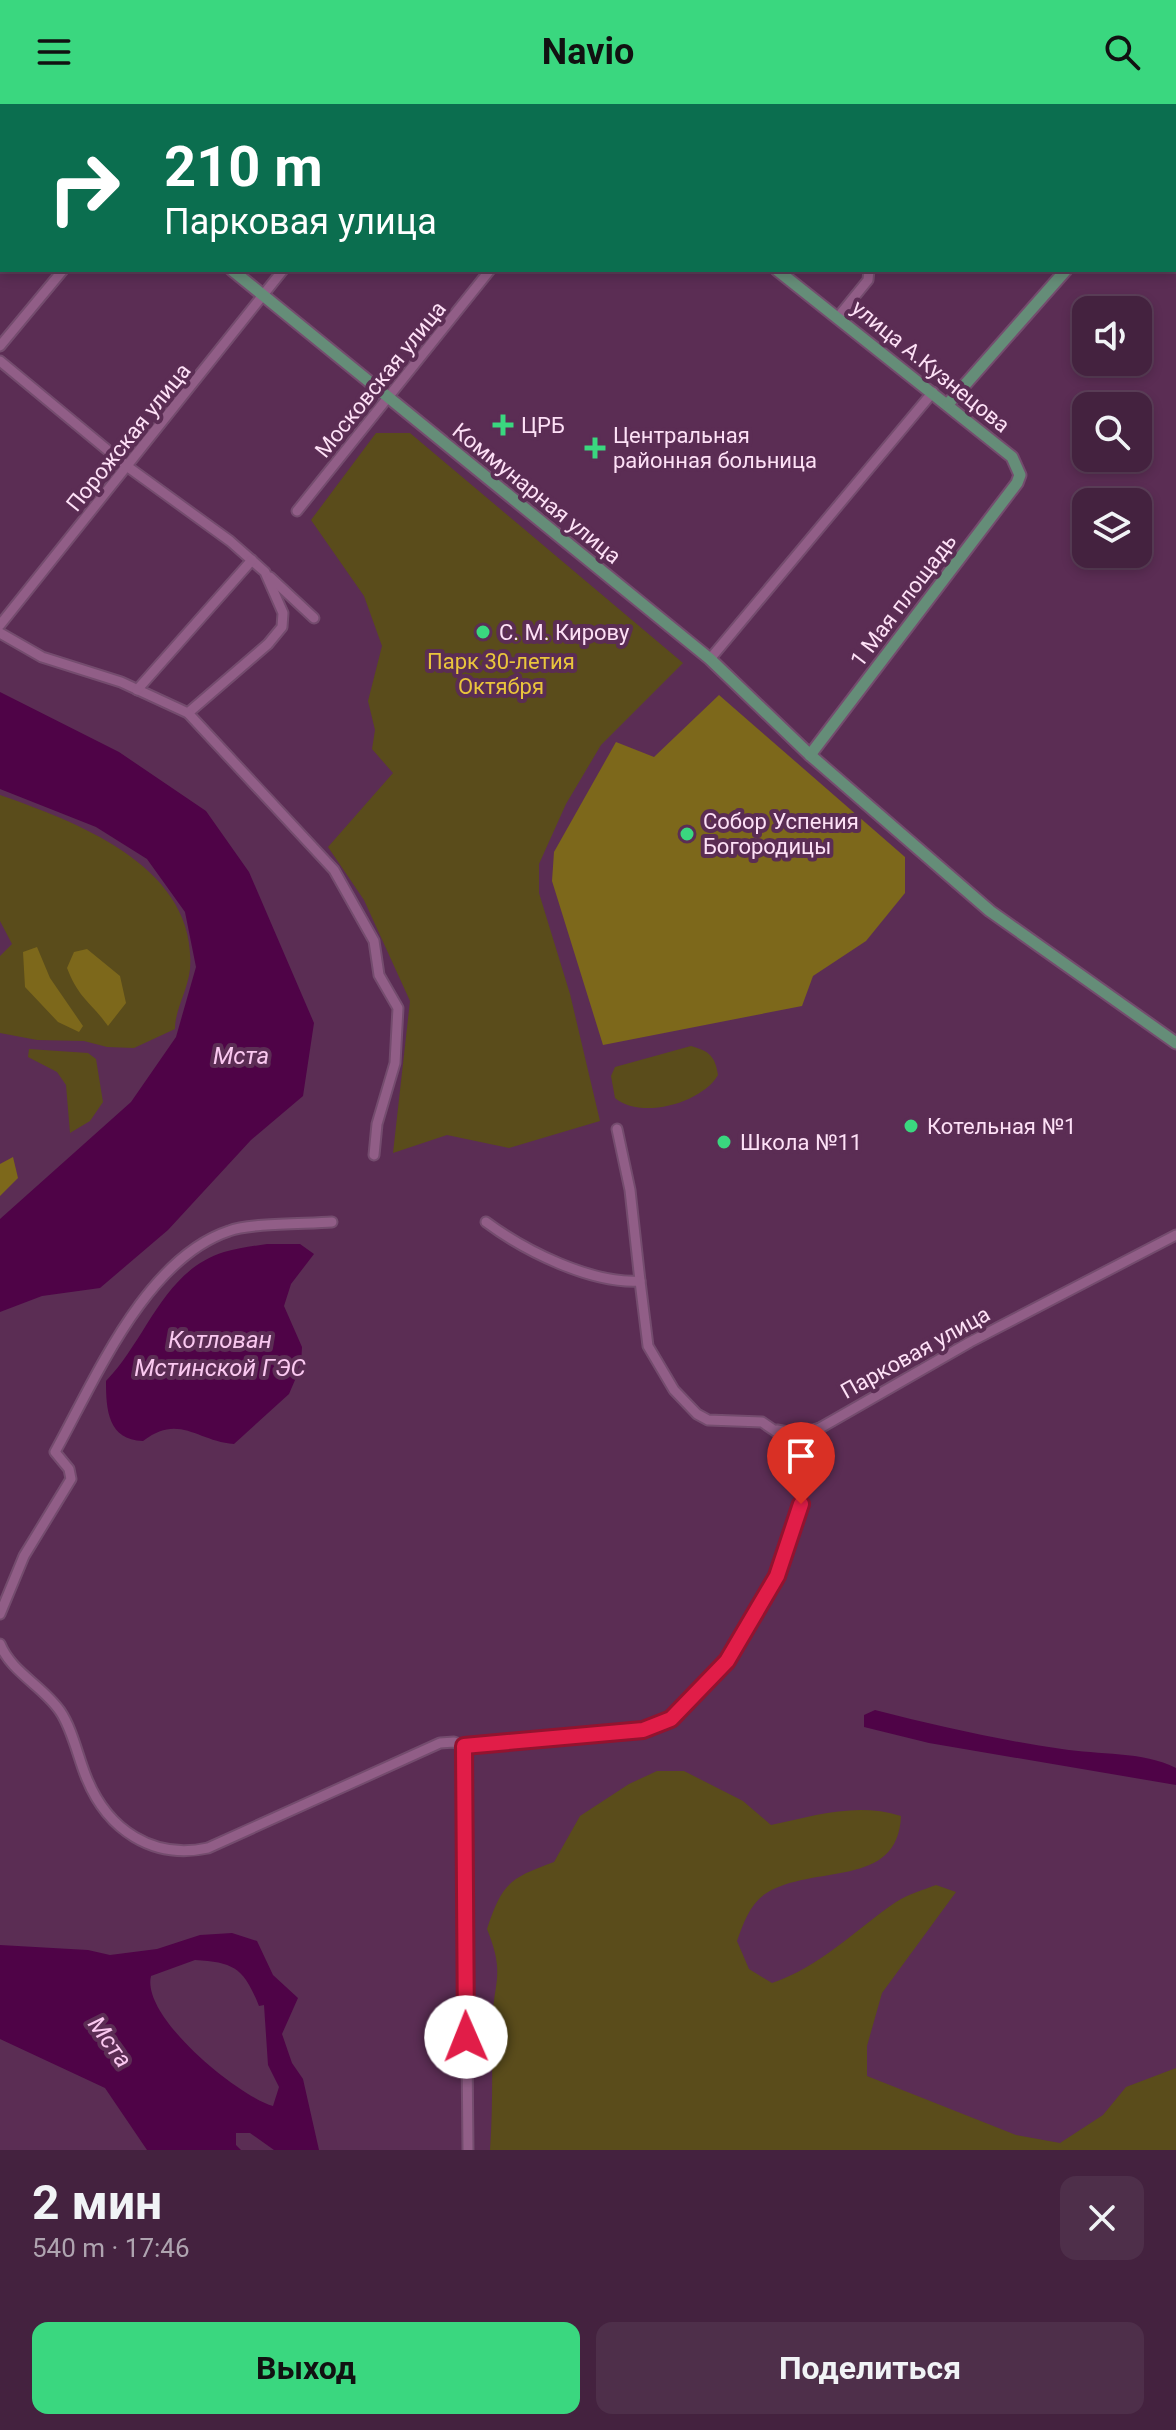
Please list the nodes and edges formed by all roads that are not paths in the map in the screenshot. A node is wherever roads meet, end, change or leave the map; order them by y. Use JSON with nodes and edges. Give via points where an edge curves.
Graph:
{"nodes":[{"id":1,"x":61,"y":272,"type":"edge"},
{"id":2,"x":234,"y":272,"type":"edge"},
{"id":3,"x":281,"y":272,"type":"edge"},
{"id":4,"x":488,"y":272,"type":"edge"},
{"id":5,"x":780,"y":272,"type":"edge"},
{"id":6,"x":869,"y":272,"type":"edge"},
{"id":7,"x":1064,"y":272,"type":"edge"},
{"id":8,"x":263,"y":296,"type":"junction"},
{"id":9,"x":838,"y":317,"type":"junction"},
{"id":10,"x":0,"y":346,"type":"edge"},
{"id":11,"x":0,"y":361,"type":"edge"},
{"id":12,"x":933,"y":392,"type":"junction"},
{"id":13,"x":388,"y":397,"type":"junction"},
{"id":14,"x":948,"y":404,"type":"junction"},
{"id":15,"x":128,"y":467,"type":"junction"},
{"id":16,"x":1018,"y":467,"type":"joint"},
{"id":17,"x":297,"y":511,"type":"dead end"},
{"id":18,"x":252,"y":560,"type":"junction"},
{"id":19,"x":265,"y":572,"type":"junction"},
{"id":20,"x":314,"y":618,"type":"dead end"},
{"id":21,"x":0,"y":625,"type":"edge"},
{"id":22,"x":0,"y":633,"type":"edge"},
{"id":23,"x":710,"y":659,"type":"junction"},
{"id":24,"x":137,"y":690,"type":"junction"},
{"id":25,"x":188,"y":713,"type":"junction"},
{"id":26,"x":810,"y":755,"type":"junction"},
{"id":27,"x":1176,"y":1043,"type":"edge"},
{"id":28,"x":617,"y":1129,"type":"dead end"},
{"id":29,"x":374,"y":1155,"type":"dead end"},
{"id":30,"x":332,"y":1222,"type":"dead end"},
{"id":31,"x":486,"y":1222,"type":"dead end"},
{"id":32,"x":1176,"y":1235,"type":"edge"},
{"id":33,"x":640,"y":1281,"type":"junction"},
{"id":34,"x":820,"y":1428,"type":"junction"},
{"id":35,"x":772,"y":1429,"type":"junction"},
{"id":36,"x":799,"y":1456,"type":"junction"},
{"id":37,"x":0,"y":1614,"type":"edge"},
{"id":38,"x":0,"y":1644,"type":"edge"},
{"id":39,"x":464,"y":1746,"type":"junction"},
{"id":40,"x":468,"y":2150,"type":"edge"}],
"edges":[{"from":1,"to":10,"type":"street"},
{"from":2,"to":8,"type":"main road","name":"Коммунарная улица"},
{"from":3,"to":8,"type":"street","name":"Порожская улица"},
{"from":4,"to":13,"type":"street","name":"Московская улица"},
{"from":5,"to":9,"type":"main road","name":"улица А.Кузнецова"},
{"from":6,"to":9,"type":"street"},
{"from":7,"to":14,"type":"main road"},
{"from":8,"to":13,"type":"main road","name":"Коммунарная улица"},
{"from":8,"to":15,"type":"street","name":"Порожская улица"},
{"from":9,"to":12,"type":"main road","name":"улица А.Кузнецова"},
{"from":11,"to":15,"type":"street"},
{"from":12,"to":14,"type":"main road","name":"улица А.Кузнецова"},
{"from":12,"to":23,"type":"street"},
{"from":13,"to":17,"type":"street","name":"Московская улица"},
{"from":13,"to":23,"type":"main road","name":"Коммунарная улица"},
{"from":14,"to":16,"type":"main road","name":"улица А.Кузнецова"},
{"from":15,"to":18,"type":"street"},
{"from":15,"to":21,"type":"street","name":"Порожская улица"},
{"from":16,"to":26,"type":"main road","name":"1 Мая площадь","via":[[1017,483]]},
{"from":18,"to":19,"type":"street"},
{"from":18,"to":24,"type":"street"},
{"from":19,"to":20,"type":"street"},
{"from":19,"to":25,"type":"street","via":[[283,613],[282,627]]},
{"from":22,"to":24,"type":"street","via":[[42,657]]},
{"from":23,"to":26,"type":"main road","name":"Коммунарная улица"},
{"from":24,"to":25,"type":"street"},
{"from":25,"to":29,"type":"street","via":[[334,870],[374,941],[379,975],[398,1008],[395,1063]]},
{"from":26,"to":27,"type":"main road","via":[[990,911]]},
{"from":28,"to":33,"type":"street"},
{"from":30,"to":37,"type":"street","via":[[230,1230],[181,1259],[155,1283],[55,1452],[71,1479],[24,1556]]},
{"from":31,"to":33,"type":"street","via":[[550,1259],[622,1282]]},
{"from":32,"to":34,"type":"street","name":"Парковая улица","via":[[970,1342]]},
{"from":33,"to":35,"type":"street","via":[[648,1346],[674,1390],[708,1420],[762,1422]]},
{"from":34,"to":35,"type":"street","via":[[799,1434]]},
{"from":34,"to":36,"type":"street","name":"Парковая улица"},
{"from":35,"to":36,"type":"street"},
{"from":36,"to":39,"type":"street","via":[[801,1504],[777,1576],[727,1661],[671,1719],[643,1730]]},
{"from":38,"to":39,"type":"street","via":[[5,1658],[62,1713],[89,1784],[118,1827],[143,1844],[178,1852],[208,1848],[440,1743]]},
{"from":39,"to":40,"type":"street"}]}
